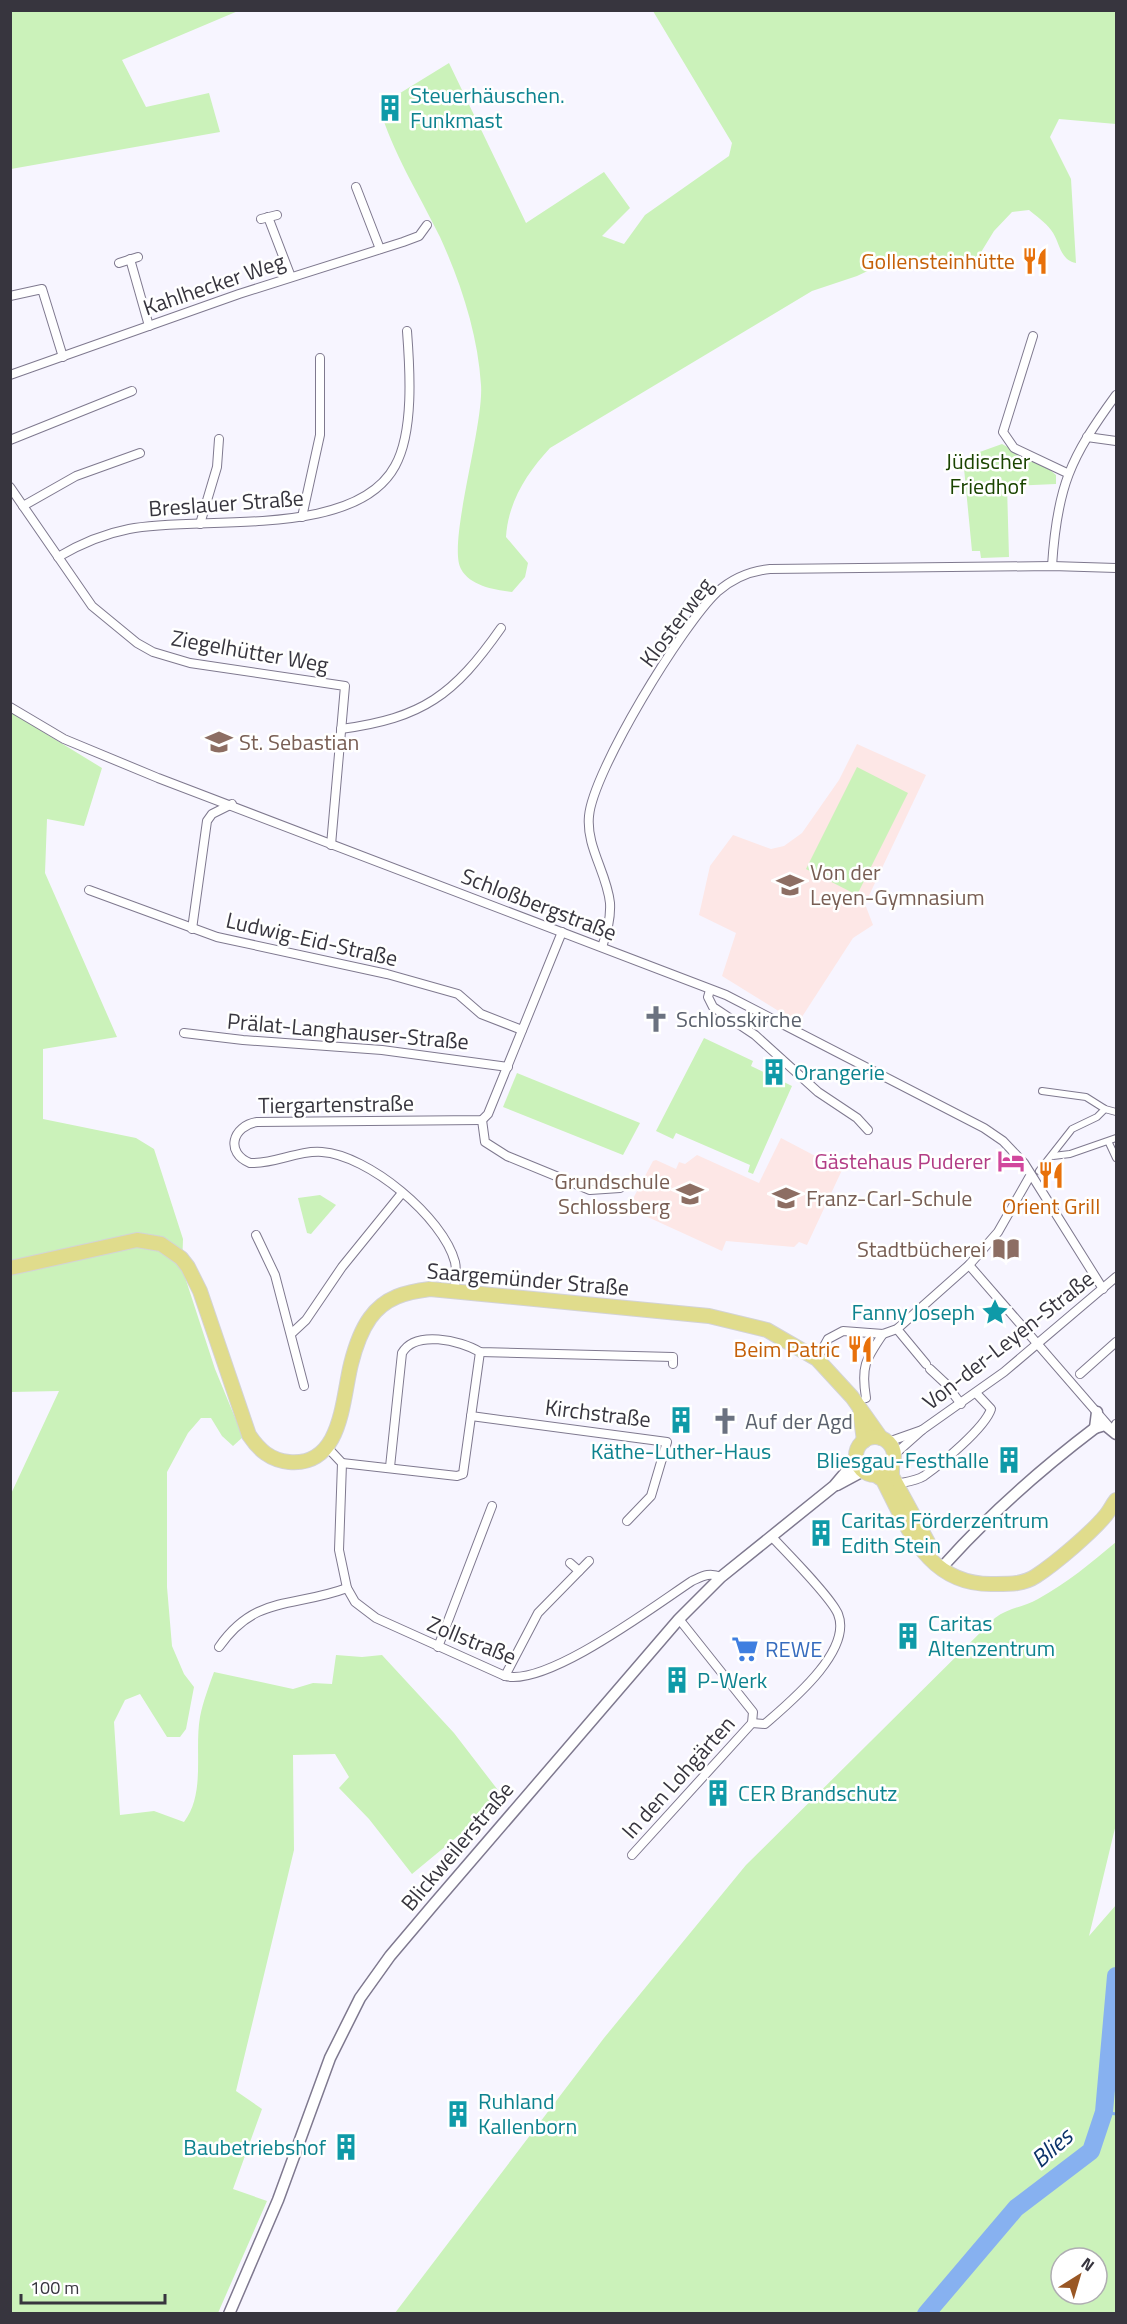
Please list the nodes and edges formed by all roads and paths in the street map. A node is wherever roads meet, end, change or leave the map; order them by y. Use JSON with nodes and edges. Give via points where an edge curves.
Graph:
{"nodes":[{"id":1,"x":356,"y":187,"type":"dead end"},
{"id":2,"x":269,"y":217,"type":"dead end"},
{"id":3,"x":427,"y":225,"type":"dead end"},
{"id":4,"x":380,"y":249,"type":"junction"},
{"id":5,"x":119,"y":263,"type":"dead end"},
{"id":6,"x":291,"y":277,"type":"junction"},
{"id":7,"x":10,"y":296,"type":"edge"},
{"id":8,"x":148,"y":326,"type":"junction"},
{"id":9,"x":407,"y":331,"type":"dead end"},
{"id":10,"x":1033,"y":336,"type":"dead end"},
{"id":11,"x":63,"y":357,"type":"junction"},
{"id":12,"x":320,"y":358,"type":"dead end"},
{"id":13,"x":10,"y":375,"type":"edge"},
{"id":14,"x":132,"y":391,"type":"dead end"},
{"id":15,"x":1116,"y":395,"type":"edge"},
{"id":16,"x":1087,"y":436,"type":"junction"},
{"id":17,"x":219,"y":439,"type":"dead end"},
{"id":18,"x":10,"y":440,"type":"edge"},
{"id":19,"x":1116,"y":441,"type":"edge"},
{"id":20,"x":140,"y":453,"type":"dead end"},
{"id":21,"x":1067,"y":473,"type":"junction"},
{"id":22,"x":10,"y":487,"type":"edge"},
{"id":23,"x":23,"y":506,"type":"junction"},
{"id":24,"x":302,"y":517,"type":"junction"},
{"id":25,"x":200,"y":524,"type":"junction"},
{"id":26,"x":58,"y":557,"type":"junction"},
{"id":27,"x":1052,"y":566,"type":"junction"},
{"id":28,"x":1116,"y":568,"type":"edge"},
{"id":29,"x":501,"y":628,"type":"dead end"},
{"id":30,"x":10,"y":707,"type":"edge"},
{"id":31,"x":341,"y":729,"type":"junction"},
{"id":32,"x":232,"y":804,"type":"junction"},
{"id":33,"x":332,"y":845,"type":"junction"},
{"id":34,"x":89,"y":890,"type":"dead end"},
{"id":35,"x":192,"y":929,"type":"junction"},
{"id":36,"x":561,"y":932,"type":"junction"},
{"id":37,"x":602,"y":948,"type":"junction"},
{"id":38,"x":710,"y":990,"type":"junction"},
{"id":39,"x":522,"y":1030,"type":"junction"},
{"id":40,"x":184,"y":1033,"type":"dead end"},
{"id":41,"x":508,"y":1067,"type":"junction"},
{"id":42,"x":1042,"y":1091,"type":"dead end"},
{"id":43,"x":1105,"y":1109,"type":"junction"},
{"id":44,"x":1116,"y":1112,"type":"edge"},
{"id":45,"x":482,"y":1120,"type":"junction"},
{"id":46,"x":868,"y":1130,"type":"dead end"},
{"id":47,"x":1116,"y":1138,"type":"edge"},
{"id":48,"x":1109,"y":1143,"type":"junction"},
{"id":49,"x":1053,"y":1156,"type":"junction"},
{"id":50,"x":1116,"y":1158,"type":"edge"},
{"id":51,"x":1039,"y":1171,"type":"dead end"},
{"id":52,"x":1030,"y":1176,"type":"junction"},
{"id":53,"x":620,"y":1188,"type":"dead end"},
{"id":54,"x":402,"y":1193,"type":"junction"},
{"id":55,"x":256,"y":1235,"type":"dead end"},
{"id":56,"x":969,"y":1265,"type":"junction"},
{"id":57,"x":10,"y":1268,"type":"edge"},
{"id":58,"x":1116,"y":1277,"type":"edge"},
{"id":59,"x":455,"y":1289,"type":"junction"},
{"id":60,"x":1103,"y":1289,"type":"junction"},
{"id":61,"x":897,"y":1329,"type":"junction"},
{"id":62,"x":292,"y":1333,"type":"junction"},
{"id":63,"x":883,"y":1334,"type":"junction"},
{"id":64,"x":1116,"y":1342,"type":"edge"},
{"id":65,"x":1037,"y":1344,"type":"junction"},
{"id":66,"x":480,"y":1352,"type":"junction"},
{"id":67,"x":817,"y":1359,"type":"junction"},
{"id":68,"x":673,"y":1364,"type":"dead end"},
{"id":69,"x":1080,"y":1374,"type":"dead end"},
{"id":70,"x":304,"y":1386,"type":"dead end"},
{"id":71,"x":976,"y":1392,"type":"junction"},
{"id":72,"x":863,"y":1404,"type":"junction"},
{"id":73,"x":961,"y":1404,"type":"junction"},
{"id":74,"x":1097,"y":1412,"type":"junction"},
{"id":75,"x":471,"y":1416,"type":"junction"},
{"id":76,"x":1095,"y":1428,"type":"junction"},
{"id":77,"x":922,"y":1430,"type":"junction"},
{"id":78,"x":1115,"y":1430,"type":"edge"},
{"id":79,"x":864,"y":1441,"type":"junction"},
{"id":80,"x":327,"y":1447,"type":"junction"},
{"id":81,"x":889,"y":1450,"type":"junction"},
{"id":82,"x":342,"y":1462,"type":"junction"},
{"id":83,"x":390,"y":1467,"type":"junction"},
{"id":84,"x":866,"y":1469,"type":"junction"},
{"id":85,"x":896,"y":1484,"type":"junction"},
{"id":86,"x":1116,"y":1500,"type":"edge"},
{"id":87,"x":492,"y":1506,"type":"dead end"},
{"id":88,"x":1111,"y":1512,"type":"edge"},
{"id":89,"x":627,"y":1521,"type":"dead end"},
{"id":90,"x":772,"y":1537,"type":"junction"},
{"id":91,"x":589,"y":1561,"type":"dead end"},
{"id":92,"x":570,"y":1563,"type":"dead end"},
{"id":93,"x":943,"y":1566,"type":"junction"},
{"id":94,"x":579,"y":1571,"type":"junction"},
{"id":95,"x":721,"y":1578,"type":"junction"},
{"id":96,"x":347,"y":1588,"type":"junction"},
{"id":97,"x":679,"y":1619,"type":"junction"},
{"id":98,"x":219,"y":1647,"type":"dead end"},
{"id":99,"x":438,"y":1647,"type":"junction"},
{"id":100,"x":505,"y":1676,"type":"junction"},
{"id":101,"x":752,"y":1723,"type":"junction"},
{"id":102,"x":632,"y":1855,"type":"dead end"},
{"id":103,"x":229,"y":2313,"type":"edge"}],
"edges":[{"from":1,"to":4,"type":"street"},
{"from":2,"to":6,"type":"street"},
{"from":3,"to":4,"type":"street","name":"Kahlhecker Weg","via":[[419,236]]},
{"from":4,"to":6,"type":"street","name":"Kahlhecker Weg"},
{"from":5,"to":8,"type":"street","via":[[134,258]]},
{"from":6,"to":8,"type":"street","name":"Kahlhecker Weg"},
{"from":7,"to":11,"type":"street","via":[[42,289]]},
{"from":8,"to":11,"type":"street","name":"Kahlhecker Weg"},
{"from":9,"to":24,"type":"street","name":"Breslauer Straße","via":[[407,418],[395,467],[377,488],[363,496]]},
{"from":10,"to":21,"type":"street","via":[[1003,432],[1014,447]]},
{"from":11,"to":13,"type":"street","name":"Kahlhecker Weg"},
{"from":12,"to":24,"type":"street","via":[[320,435]]},
{"from":14,"to":18,"type":"street"},
{"from":15,"to":16,"type":"street"},
{"from":16,"to":19,"type":"street"},
{"from":16,"to":21,"type":"street"},
{"from":17,"to":25,"type":"street","via":[[217,467]]},
{"from":20,"to":23,"type":"street","via":[[76,476]]},
{"from":21,"to":27,"type":"street"},
{"from":22,"to":23,"type":"street","name":"Ziegelhütter Weg"},
{"from":23,"to":26,"type":"street","name":"Ziegelhütter Weg"},
{"from":24,"to":25,"type":"street","name":"Breslauer Straße"},
{"from":25,"to":26,"type":"street","name":"Breslauer Straße","via":[[130,529],[80,544]]},
{"from":26,"to":31,"type":"street","name":"Ziegelhütter Weg","via":[[105,620],[153,652],[190,663],[345,686]]},
{"from":27,"to":28,"type":"street","name":"Klosterweg"},
{"from":27,"to":37,"type":"street","name":"Klosterweg","via":[[770,569],[753,571],[727,584],[701,612],[653,681],[593,799],[588,829],[610,901]]},
{"from":29,"to":31,"type":"street","via":[[465,676],[441,697],[407,714]]},
{"from":30,"to":32,"type":"street","name":"Schloßbergstraße","via":[[64,739]]},
{"from":31,"to":33,"type":"street"},
{"from":32,"to":33,"type":"street","name":"Schloßbergstraße"},
{"from":32,"to":35,"type":"street","via":[[207,821]]},
{"from":33,"to":36,"type":"street","name":"Schloßbergstraße"},
{"from":34,"to":35,"type":"street","name":"Ludwig-Eid-Straße"},
{"from":35,"to":39,"type":"street","name":"Ludwig-Eid-Straße","via":[[458,994],[481,1014]]},
{"from":36,"to":37,"type":"street","name":"Schloßbergstraße"},
{"from":36,"to":39,"type":"street"},
{"from":37,"to":38,"type":"street","name":"Schloßbergstraße"},
{"from":38,"to":46,"type":"street","via":[[708,997],[713,1007],[755,1035],[818,1092]]},
{"from":38,"to":52,"type":"street","name":"Schloßbergstraße","via":[[779,1022],[1003,1141],[1024,1162]]},
{"from":39,"to":41,"type":"street"},
{"from":40,"to":41,"type":"street","name":"Prälat-Langhauser-Straße","via":[[382,1050]]},
{"from":41,"to":45,"type":"street"},
{"from":42,"to":43,"type":"street","via":[[1086,1097]]},
{"from":43,"to":44,"type":"street"},
{"from":43,"to":49,"type":"street","via":[[1072,1129]]},
{"from":45,"to":53,"type":"street","via":[[485,1142],[507,1156],[590,1190]]},
{"from":45,"to":54,"type":"street","name":"Tiergartenstraße","via":[[257,1122],[244,1126],[235,1135],[236,1153],[250,1163],[308,1152],[331,1153],[367,1167]]},
{"from":47,"to":48,"type":"street"},
{"from":48,"to":49,"type":"street"},
{"from":48,"to":50,"type":"street"},
{"from":49,"to":51,"type":"street"},
{"from":52,"to":56,"type":"street","via":[[998,1232]]},
{"from":52,"to":60,"type":"street","name":"Schloßbergstraße"},
{"from":54,"to":59,"type":"street","name":"Tiergartenstraße","via":[[431,1221],[449,1248],[455,1262]]},
{"from":54,"to":62,"type":"street"},
{"from":55,"to":62,"type":"street","via":[[275,1275]]},
{"from":56,"to":61,"type":"street"},
{"from":56,"to":65,"type":"street"},
{"from":57,"to":80,"type":"main road","via":[[118,1242],[152,1241],[167,1247],[188,1267],[200,1291],[249,1435],[272,1458],[291,1462],[311,1459]]},
{"from":58,"to":60,"type":"street","name":"Von-der-Leyen-Straße"},
{"from":59,"to":67,"type":"main road","name":"Saargemünder Straße","via":[[741,1322],[780,1335]]},
{"from":59,"to":80,"type":"main road","name":"Saargemünder Straße","via":[[405,1292],[372,1316],[357,1343],[338,1427]]},
{"from":60,"to":65,"type":"street","name":"Von-der-Leyen-Straße"},
{"from":61,"to":63,"type":"street"},
{"from":61,"to":73,"type":"street"},
{"from":62,"to":70,"type":"street"},
{"from":63,"to":67,"type":"street","via":[[843,1331],[830,1337]]},
{"from":63,"to":72,"type":"street","via":[[864,1364]]},
{"from":64,"to":69,"type":"street"},
{"from":65,"to":71,"type":"street","name":"Von-der-Leyen-Straße"},
{"from":65,"to":74,"type":"street"},
{"from":66,"to":68,"type":"street","via":[[673,1357]]},
{"from":66,"to":75,"type":"street"},
{"from":66,"to":83,"type":"street","via":[[467,1345],[422,1339],[406,1346],[402,1353]]},
{"from":67,"to":72,"type":"main road","name":"Saargemünder Straße"},
{"from":71,"to":73,"type":"street","name":"Von-der-Leyen-Straße"},
{"from":71,"to":85,"type":"street","via":[[991,1409],[976,1432],[924,1476]]},
{"from":72,"to":79,"type":"main road","name":"Saargemünder Straße"},
{"from":72,"to":81,"type":"main road","name":"Saargemünder Straße"},
{"from":73,"to":77,"type":"street","name":"Von-der-Leyen-Straße"},
{"from":74,"to":76,"type":"street"},
{"from":74,"to":78,"type":"street"},
{"from":75,"to":83,"type":"street","via":[[463,1474]]},
{"from":75,"to":89,"type":"street","name":"Kirchstraße","via":[[667,1442],[651,1496]]},
{"from":76,"to":78,"type":"street","via":[[1105,1425]]},
{"from":76,"to":93,"type":"street","via":[[1022,1487]]},
{"from":77,"to":81,"type":"street","name":"Von-der-Leyen-Straße"},
{"from":77,"to":81,"type":"street","name":"Von-der-Leyen-Straße"},
{"from":79,"to":81,"type":"main road"},
{"from":79,"to":84,"type":"main road","via":[[857,1449]]},
{"from":80,"to":82,"type":"street"},
{"from":81,"to":84,"type":"main road"},
{"from":81,"to":85,"type":"main road","name":"Saargemünder Straße"},
{"from":82,"to":83,"type":"street"},
{"from":82,"to":96,"type":"street","name":"Zollstraße","via":[[339,1550]]},
{"from":84,"to":90,"type":"street","name":"Blickweilerstraße","via":[[834,1486]]},
{"from":84,"to":93,"type":"main road","via":[[883,1480],[928,1560]]},
{"from":85,"to":93,"type":"main road","name":"Saargemünder Straße"},
{"from":86,"to":88,"type":"main road"},
{"from":87,"to":99,"type":"street"},
{"from":88,"to":93,"type":"main road","via":[[1026,1581],[989,1585],[966,1581]]},
{"from":90,"to":95,"type":"street","name":"Blickweilerstraße"},
{"from":90,"to":101,"type":"street","name":"In den Lohgärten","via":[[837,1612],[840,1635],[809,1684],[765,1724]]},
{"from":91,"to":94,"type":"street"},
{"from":92,"to":94,"type":"street"},
{"from":94,"to":100,"type":"street","via":[[538,1613]]},
{"from":95,"to":97,"type":"street","name":"Blickweilerstraße"},
{"from":95,"to":100,"type":"street","name":"Zollstraße","via":[[713,1574],[692,1581],[554,1668],[519,1678]]},
{"from":96,"to":98,"type":"street","via":[[256,1612],[237,1624]]},
{"from":96,"to":99,"type":"street","name":"Zollstraße","via":[[365,1611]]},
{"from":97,"to":101,"type":"street","name":"In den Lohgärten","via":[[753,1712]]},
{"from":97,"to":103,"type":"street","name":"Blickweilerstraße","via":[[390,1956],[360,1998],[330,2058],[278,2200]]},
{"from":99,"to":100,"type":"street","name":"Zollstraße"},
{"from":101,"to":102,"type":"street","name":"In den Lohgärten"}]}
